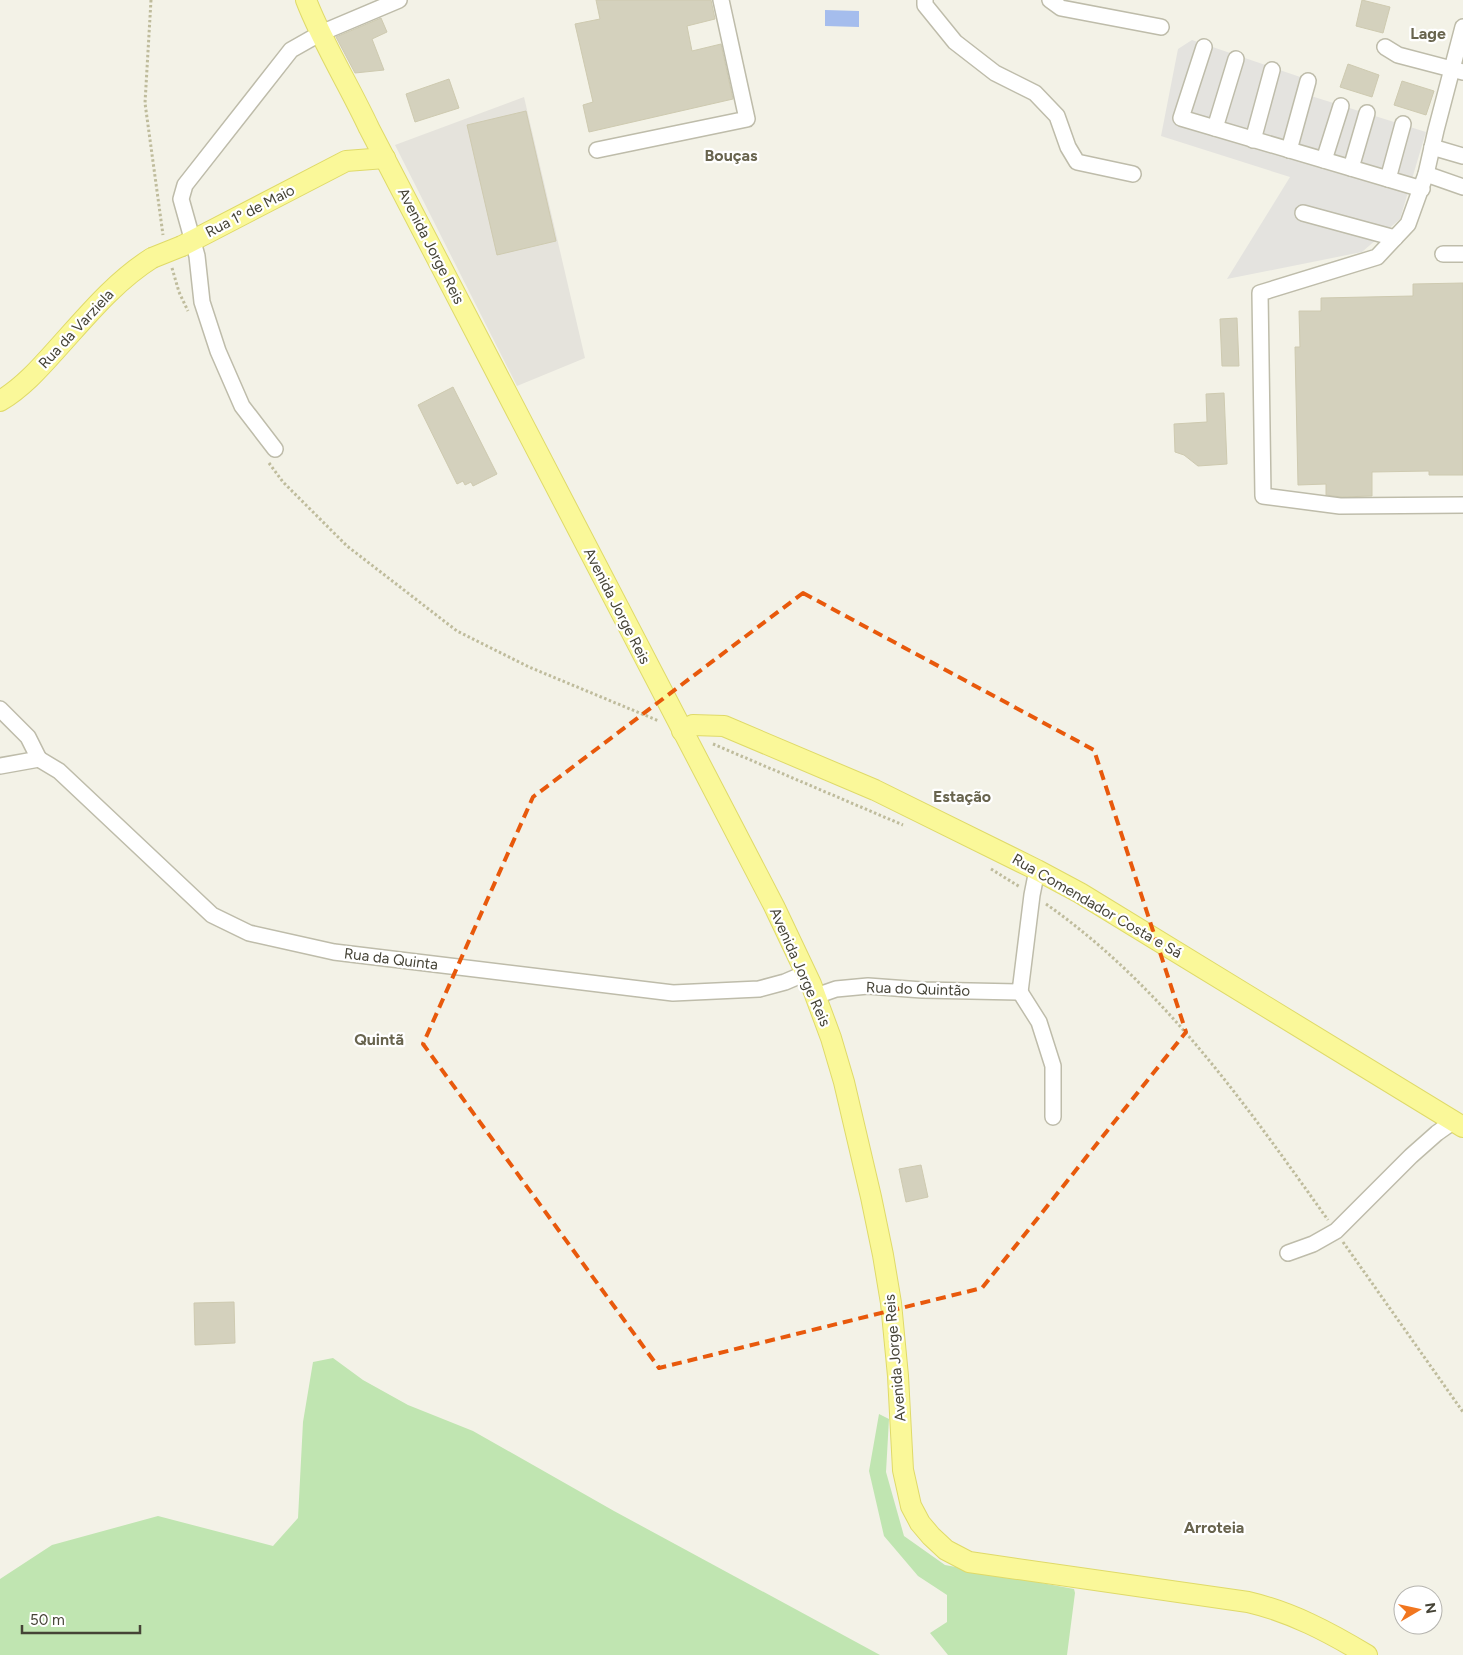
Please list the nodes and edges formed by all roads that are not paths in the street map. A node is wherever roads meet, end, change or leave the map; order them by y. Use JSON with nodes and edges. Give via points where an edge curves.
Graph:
{"nodes":[{"id":1,"x":306,"y":0,"type":"edge"},
{"id":2,"x":400,"y":0,"type":"edge"},
{"id":3,"x":721,"y":0,"type":"edge"},
{"id":4,"x":925,"y":0,"type":"edge"},
{"id":5,"x":1050,"y":0,"type":"edge"},
{"id":6,"x":1463,"y":27,"type":"edge"},
{"id":7,"x":1161,"y":28,"type":"dead end"},
{"id":8,"x":321,"y":33,"type":"junction"},
{"id":9,"x":1204,"y":47,"type":"dead end"},
{"id":10,"x":1385,"y":47,"type":"dead end"},
{"id":11,"x":1236,"y":59,"type":"dead end"},
{"id":12,"x":1272,"y":70,"type":"dead end"},
{"id":13,"x":1458,"y":71,"type":"edge"},
{"id":14,"x":1308,"y":81,"type":"dead end"},
{"id":15,"x":1341,"y":106,"type":"dead end"},
{"id":16,"x":1367,"y":113,"type":"dead end"},
{"id":17,"x":1403,"y":124,"type":"dead end"},
{"id":18,"x":369,"y":128,"type":"junction"},
{"id":19,"x":1215,"y":128,"type":"junction"},
{"id":20,"x":1253,"y":140,"type":"junction"},
{"id":21,"x":1432,"y":147,"type":"junction"},
{"id":22,"x":597,"y":150,"type":"dead end"},
{"id":23,"x":1289,"y":150,"type":"junction"},
{"id":24,"x":1463,"y":156,"type":"edge"},
{"id":25,"x":385,"y":158,"type":"junction"},
{"id":26,"x":1324,"y":160,"type":"junction"},
{"id":27,"x":346,"y":161,"type":"junction"},
{"id":28,"x":1351,"y":168,"type":"junction"},
{"id":29,"x":1133,"y":174,"type":"dead end"},
{"id":30,"x":1388,"y":179,"type":"junction"},
{"id":31,"x":1424,"y":182,"type":"junction"},
{"id":32,"x":1463,"y":187,"type":"edge"},
{"id":33,"x":1302,"y":214,"type":"dead end"},
{"id":34,"x":1395,"y":238,"type":"junction"},
{"id":35,"x":188,"y":243,"type":"junction"},
{"id":36,"x":1443,"y":254,"type":"dead end"},
{"id":37,"x":1463,"y":254,"type":"edge"},
{"id":38,"x":152,"y":258,"type":"joint"},
{"id":39,"x":0,"y":401,"type":"edge"},
{"id":40,"x":275,"y":449,"type":"dead end"},
{"id":41,"x":1463,"y":505,"type":"edge"},
{"id":42,"x":0,"y":709,"type":"edge"},
{"id":43,"x":682,"y":731,"type":"junction"},
{"id":44,"x":39,"y":759,"type":"junction"},
{"id":45,"x":0,"y":766,"type":"edge"},
{"id":46,"x":1037,"y":870,"type":"junction"},
{"id":47,"x":806,"y":973,"type":"junction"},
{"id":48,"x":1020,"y":992,"type":"junction"},
{"id":49,"x":816,"y":996,"type":"junction"},
{"id":50,"x":1053,"y":1117,"type":"dead end"},
{"id":51,"x":1459,"y":1124,"type":"edge"},
{"id":52,"x":1288,"y":1254,"type":"dead end"},
{"id":53,"x":1367,"y":1655,"type":"edge"}],
"edges":[{"from":1,"to":8,"type":"main road","name":"Avenida Jorge Reis"},
{"from":2,"to":8,"type":"street"},
{"from":3,"to":22,"type":"street","via":[[747,119]]},
{"from":4,"to":29,"type":"street","via":[[925,5],[954,42],[995,73],[1035,93],[1057,116],[1077,162]]},
{"from":5,"to":7,"type":"street","via":[[1061,8]]},
{"from":6,"to":13,"type":"street"},
{"from":8,"to":18,"type":"main road","name":"Avenida Jorge Reis"},
{"from":8,"to":35,"type":"street","via":[[292,50],[185,185],[181,199]]},
{"from":9,"to":19,"type":"street","via":[[1181,118]]},
{"from":10,"to":13,"type":"street","via":[[1398,55]]},
{"from":11,"to":19,"type":"street"},
{"from":12,"to":20,"type":"street"},
{"from":13,"to":21,"type":"street"},
{"from":14,"to":23,"type":"street"},
{"from":15,"to":26,"type":"street"},
{"from":16,"to":28,"type":"street"},
{"from":17,"to":30,"type":"street"},
{"from":18,"to":25,"type":"main road","name":"Avenida Jorge Reis"},
{"from":18,"to":27,"type":"main road","name":"Rua 1º de Maio"},
{"from":19,"to":20,"type":"street"},
{"from":20,"to":23,"type":"street"},
{"from":21,"to":24,"type":"street"},
{"from":21,"to":31,"type":"street"},
{"from":23,"to":26,"type":"street"},
{"from":25,"to":27,"type":"main road","name":"Rua 1º de Maio"},
{"from":25,"to":43,"type":"main road","name":"Avenida Jorge Reis"},
{"from":26,"to":28,"type":"street"},
{"from":27,"to":35,"type":"main road","name":"Rua 1º de Maio"},
{"from":28,"to":30,"type":"street"},
{"from":30,"to":31,"type":"street"},
{"from":31,"to":32,"type":"street"},
{"from":31,"to":34,"type":"street","via":[[1408,224]]},
{"from":33,"to":34,"type":"street"},
{"from":34,"to":41,"type":"street","via":[[1377,257],[1260,293],[1263,496],[1340,506]]},
{"from":35,"to":38,"type":"main road","name":"Rua 1º de Maio","bridge":true},
{"from":35,"to":40,"type":"street","via":[[197,256],[202,302],[218,352],[242,406]]},
{"from":36,"to":37,"type":"street"},
{"from":38,"to":39,"type":"main road","name":"Rua da Varziela","via":[[114,287],[33,375]]},
{"from":42,"to":44,"type":"street","via":[[28,737]]},
{"from":43,"to":46,"type":"main road","name":"Rua Comendador Costa e Sá","via":[[693,725],[724,726],[875,790]]},
{"from":43,"to":47,"type":"main road","name":"Avenida Jorge Reis"},
{"from":44,"to":45,"type":"street"},
{"from":44,"to":47,"type":"street","name":"Rua da Quinta","via":[[59,771],[212,915],[249,934],[334,952],[673,993],[759,990]]},
{"from":46,"to":48,"type":"street"},
{"from":46,"to":51,"type":"main road","name":"Rua Comendador Costa e Sá"},
{"from":47,"to":49,"type":"main road","name":"Avenida Jorge Reis"},
{"from":48,"to":49,"type":"street","name":"Rua do Quintão","via":[[868,986],[836,989]]},
{"from":48,"to":50,"type":"street","via":[[1039,1022],[1053,1066]]},
{"from":49,"to":53,"type":"main road","name":"Avenida Jorge Reis","via":[[844,1082],[883,1255],[895,1338],[903,1470],[911,1506],[925,1530],[946,1550],[969,1562],[1228,1598],[1276,1609]]},
{"from":51,"to":52,"type":"street","via":[[1437,1133],[1336,1232]]}]}
